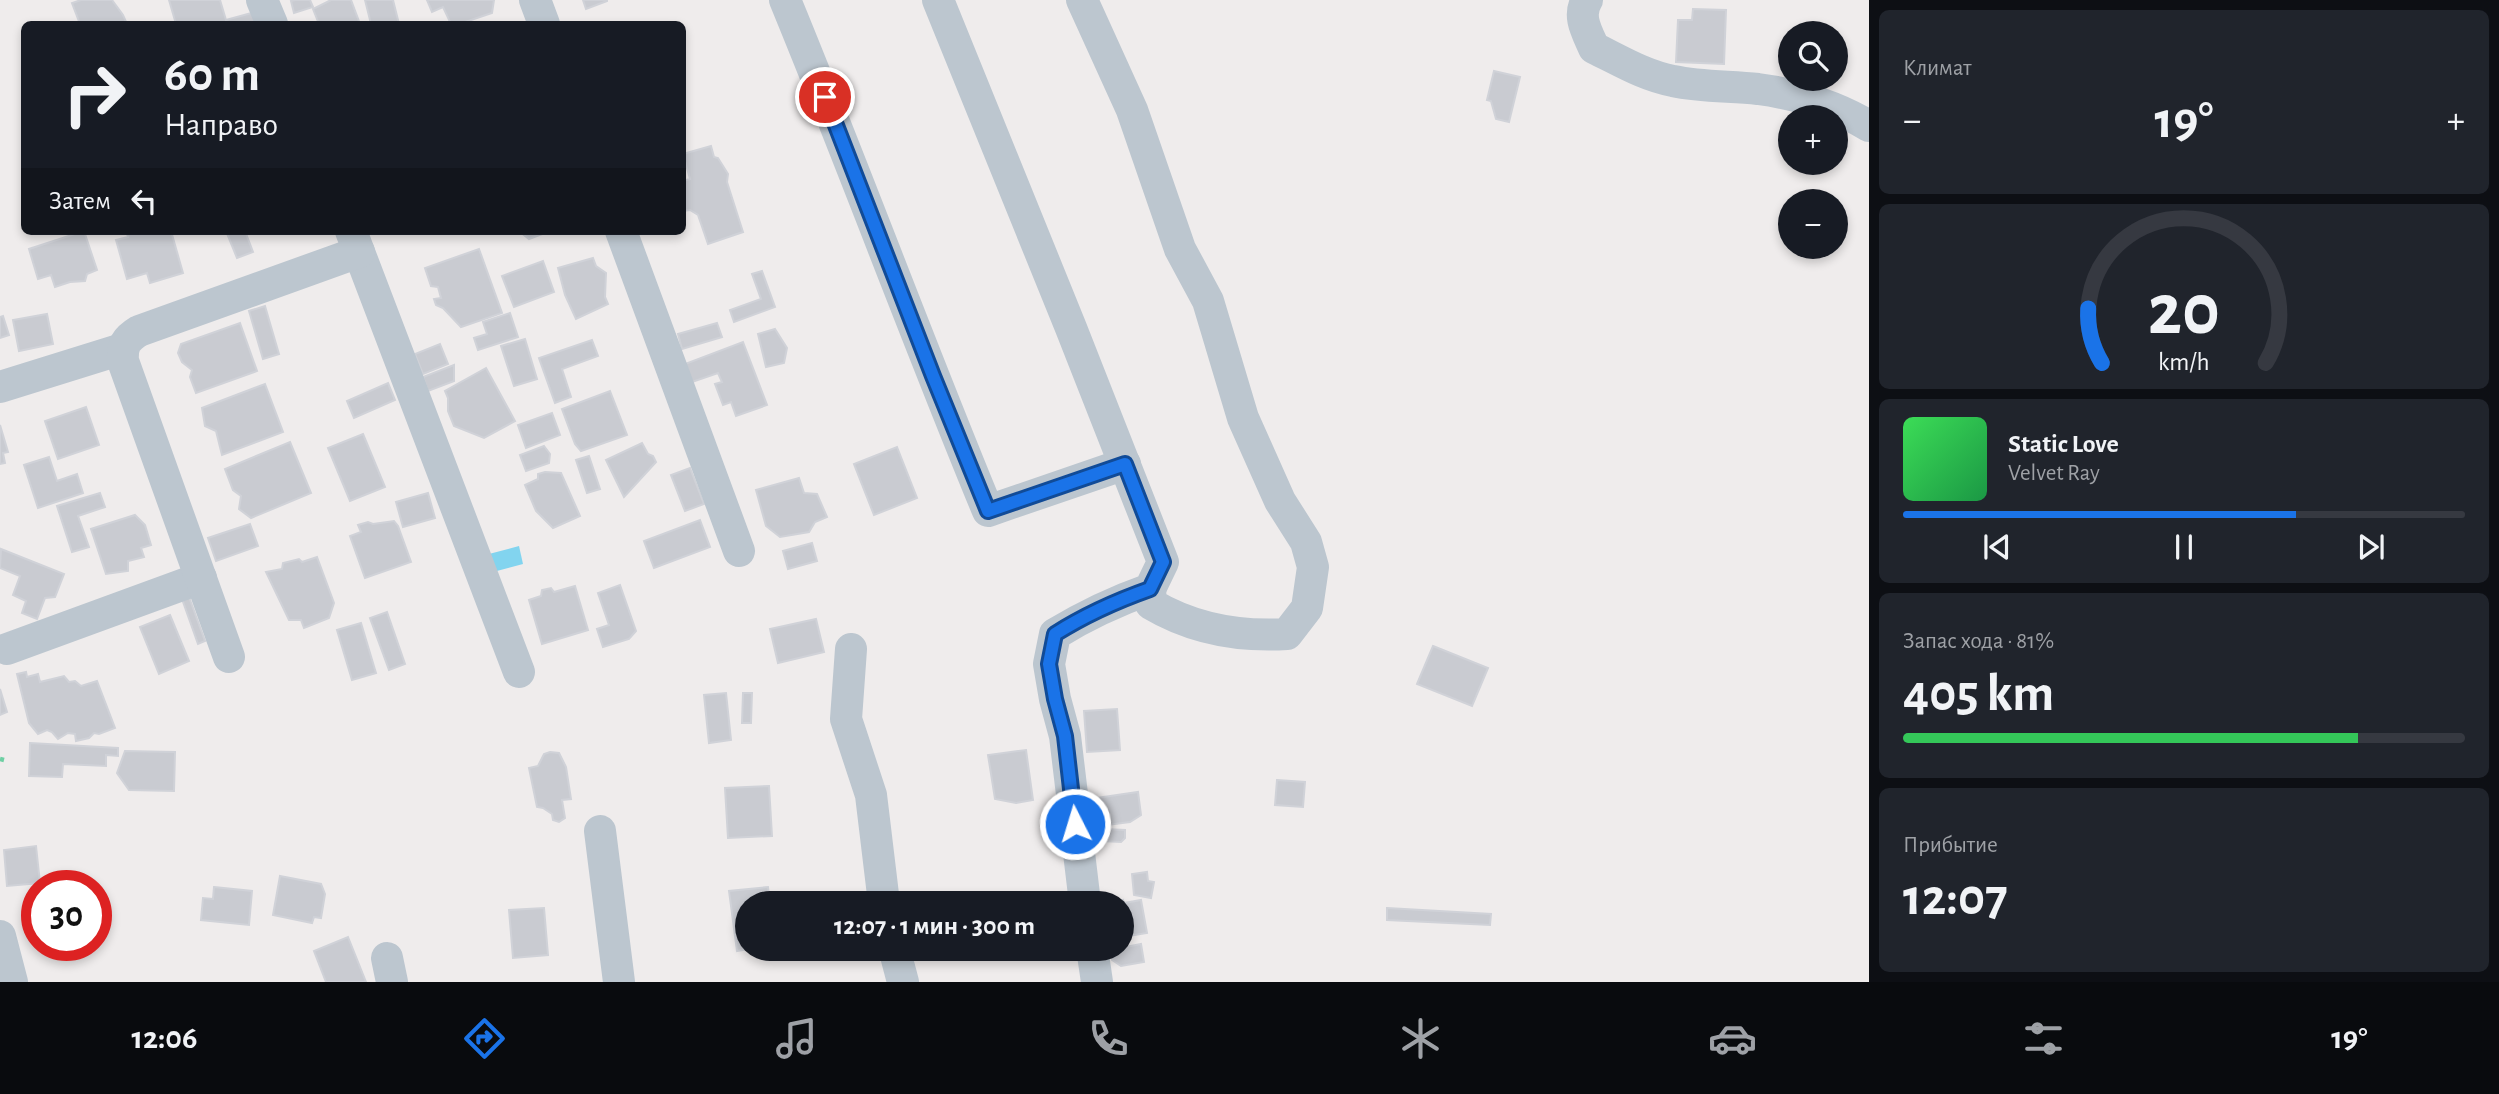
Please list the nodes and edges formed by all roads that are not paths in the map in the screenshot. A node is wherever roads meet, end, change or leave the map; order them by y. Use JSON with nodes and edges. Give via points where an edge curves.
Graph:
{"nodes":[{"id":1,"x":262,"y":0,"type":"edge"},
{"id":2,"x":535,"y":0,"type":"edge"},
{"id":3,"x":785,"y":0,"type":"edge"},
{"id":4,"x":938,"y":0,"type":"edge"},
{"id":5,"x":1082,"y":0,"type":"edge"},
{"id":6,"x":1587,"y":0,"type":"edge"},
{"id":7,"x":271,"y":21,"type":"edge"},
{"id":8,"x":543,"y":21,"type":"edge"},
{"id":9,"x":1869,"y":126,"type":"edge"},
{"id":10,"x":622,"y":235,"type":"edge"},
{"id":11,"x":355,"y":242,"type":"edge"},
{"id":12,"x":122,"y":349,"type":"junction"},
{"id":13,"x":0,"y":387,"type":"edge"},
{"id":14,"x":1125,"y":464,"type":"junction"},
{"id":15,"x":739,"y":551,"type":"dead end"},
{"id":16,"x":201,"y":578,"type":"junction"},
{"id":17,"x":1150,"y":589,"type":"junction"},
{"id":18,"x":7,"y":649,"type":"dead end"},
{"id":19,"x":851,"y":649,"type":"dead end"},
{"id":20,"x":229,"y":657,"type":"dead end"},
{"id":21,"x":519,"y":672,"type":"dead end"},
{"id":22,"x":600,"y":831,"type":"dead end"},
{"id":23,"x":883,"y":891,"type":"edge"},
{"id":24,"x":1083,"y":891,"type":"edge"},
{"id":25,"x":0,"y":936,"type":"edge"},
{"id":26,"x":897,"y":961,"type":"edge"},
{"id":27,"x":1094,"y":961,"type":"edge"},
{"id":28,"x":12,"y":982,"type":"edge"},
{"id":29,"x":619,"y":982,"type":"edge"},
{"id":30,"x":903,"y":982,"type":"edge"},
{"id":31,"x":1097,"y":982,"type":"edge"}],
"edges":[{"from":1,"to":7,"type":"street"},
{"from":2,"to":8,"type":"street"},
{"from":3,"to":14,"type":"street","via":[[988,511]]},
{"from":4,"to":14,"type":"street"},
{"from":5,"to":17,"type":"street","via":[[1132,110],[1181,249],[1208,301],[1243,418],[1280,502],[1306,542],[1313,567],[1307,608],[1287,634],[1230,633],[1172,616],[1151,604]]},
{"from":6,"to":9,"type":"street","via":[[1582,18],[1594,48],[1632,66],[1671,81],[1798,97]]},
{"from":10,"to":15,"type":"street"},
{"from":11,"to":12,"type":"street","via":[[139,331]]},
{"from":11,"to":21,"type":"street"},
{"from":12,"to":13,"type":"street"},
{"from":12,"to":16,"type":"street"},
{"from":14,"to":17,"type":"street","via":[[1163,562]]},
{"from":16,"to":18,"type":"street"},
{"from":16,"to":20,"type":"street"},
{"from":17,"to":24,"type":"street","via":[[1115,601],[1055,634],[1049,664],[1065,736]]},
{"from":19,"to":23,"type":"street","via":[[846,719],[871,795]]},
{"from":22,"to":29,"type":"street"},
{"from":25,"to":28,"type":"street"},
{"from":26,"to":30,"type":"street"},
{"from":27,"to":31,"type":"street"}]}
